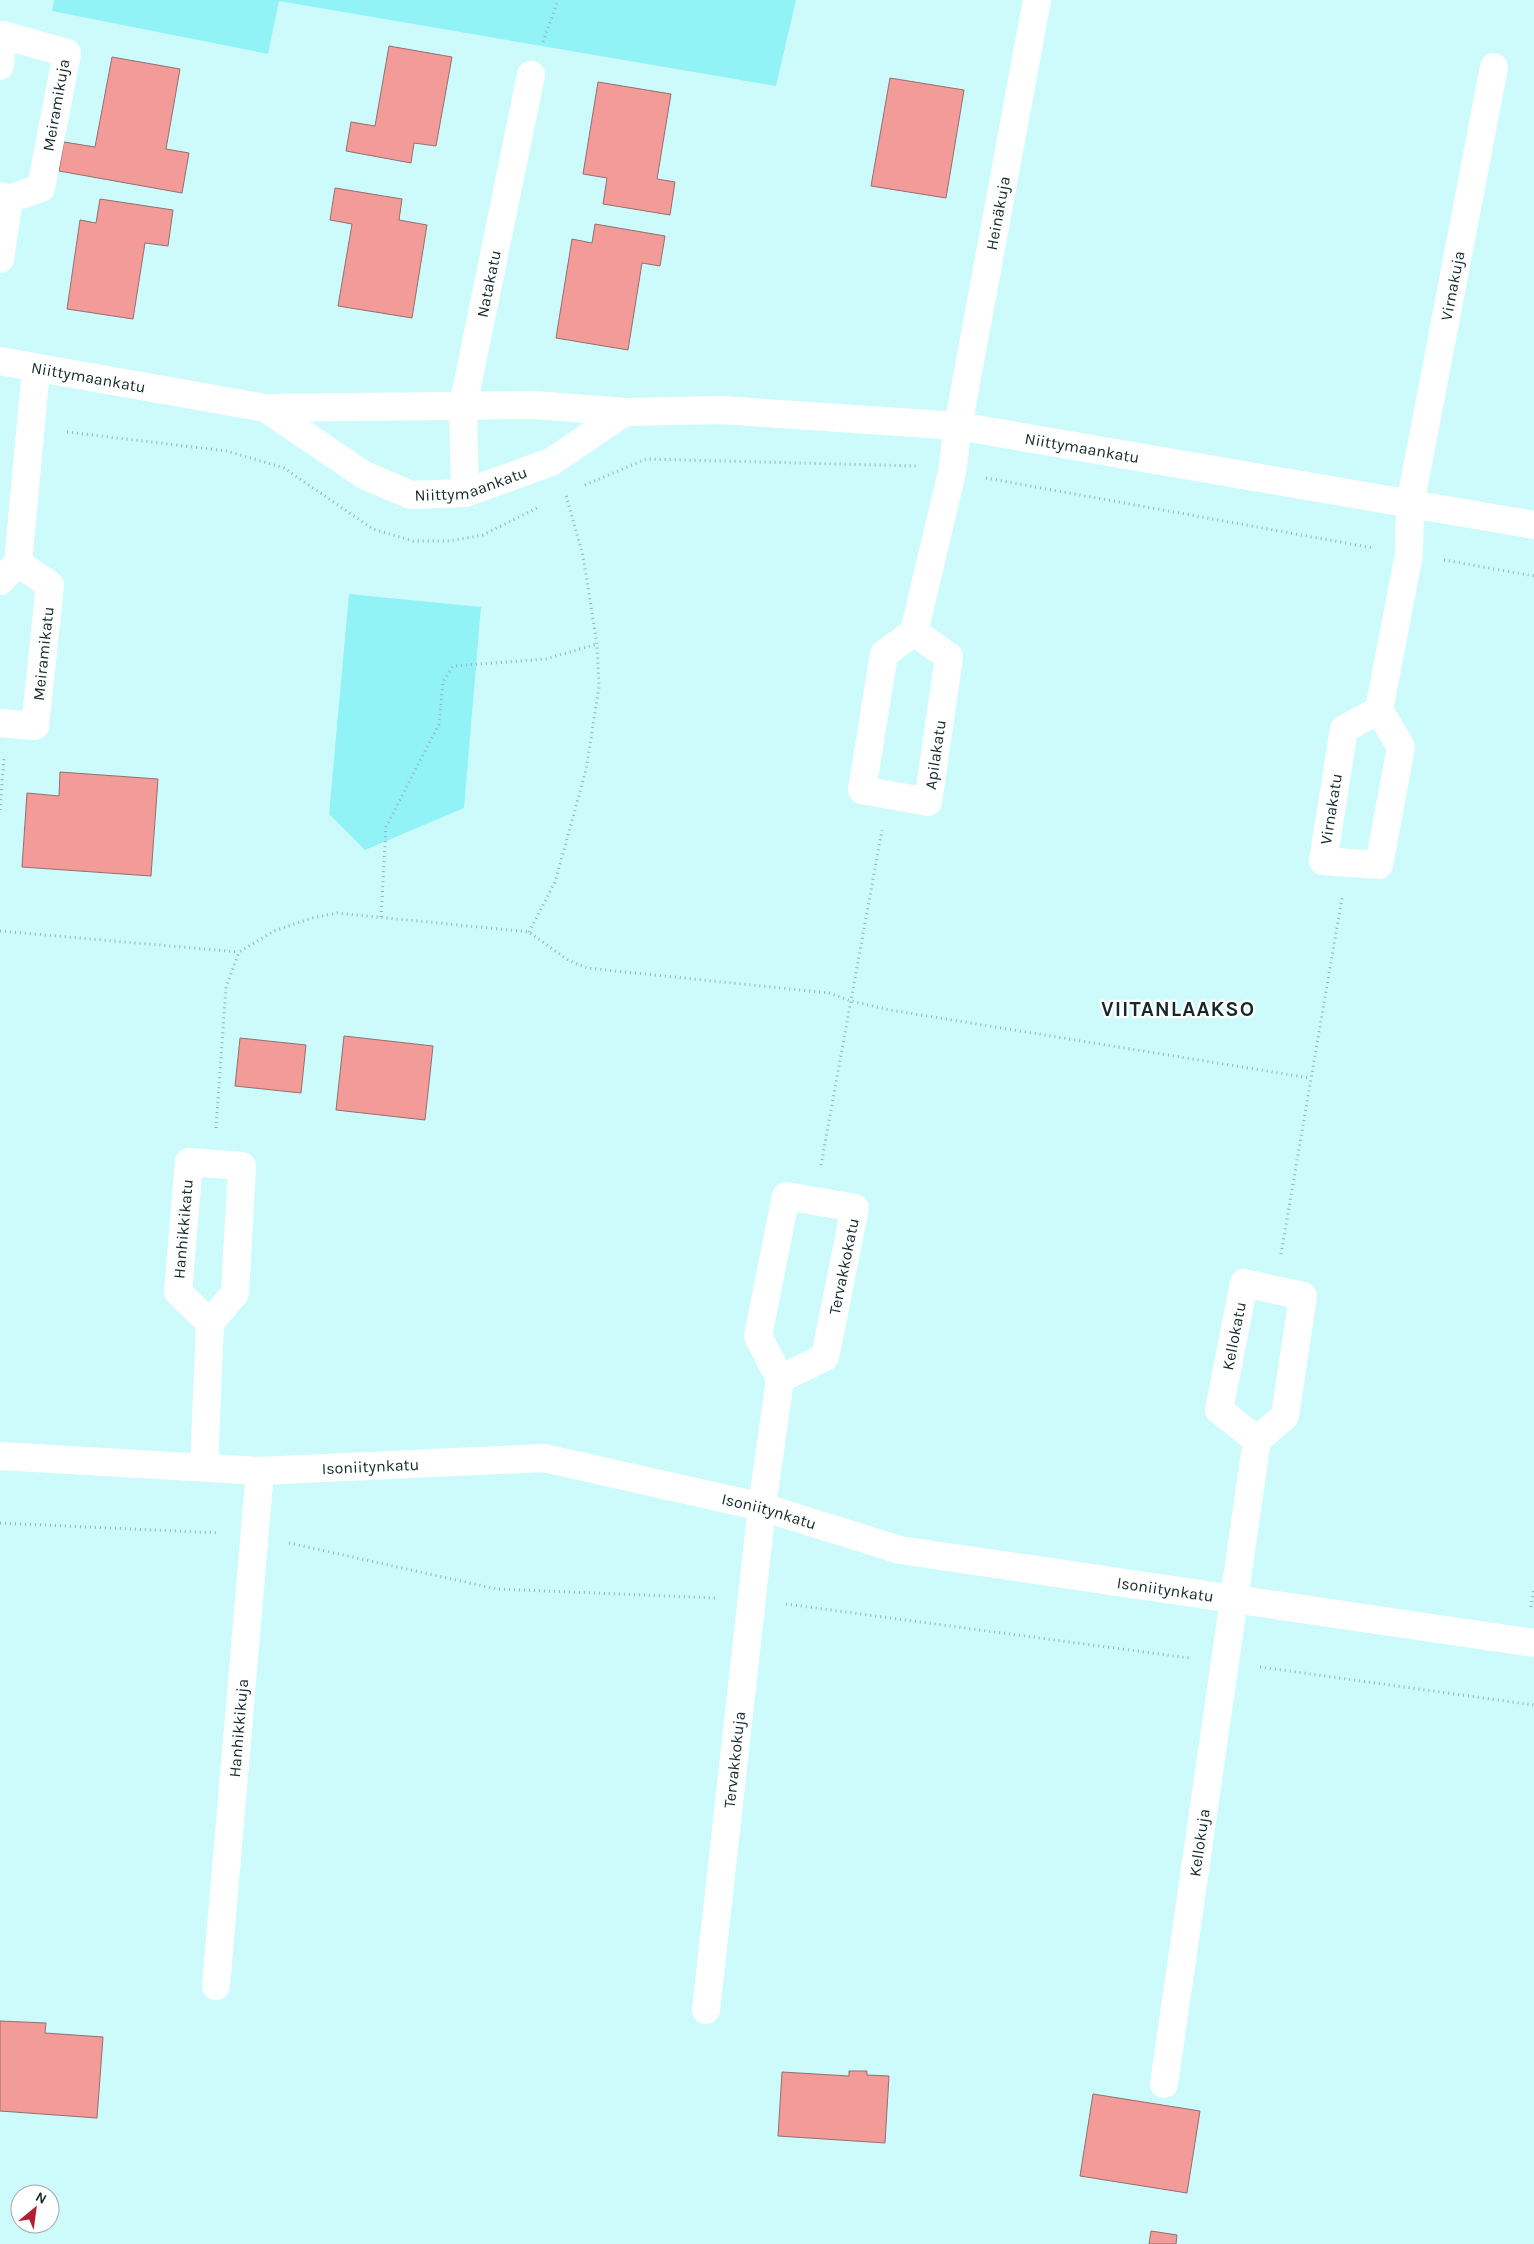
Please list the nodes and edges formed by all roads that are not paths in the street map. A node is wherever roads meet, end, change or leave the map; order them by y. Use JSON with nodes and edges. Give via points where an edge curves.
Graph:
{"nodes":[{"id":1,"x":1037,"y":0,"type":"edge"},
{"id":2,"x":0,"y":66,"type":"edge"},
{"id":3,"x":1494,"y":67,"type":"dead end"},
{"id":4,"x":531,"y":75,"type":"road end"},
{"id":5,"x":4,"y":198,"type":"edge"},
{"id":6,"x":0,"y":259,"type":"edge"},
{"id":7,"x":0,"y":361,"type":"edge"},
{"id":8,"x":36,"y":368,"type":"junction"},
{"id":9,"x":463,"y":406,"type":"junction"},
{"id":10,"x":265,"y":408,"type":"junction"},
{"id":11,"x":625,"y":412,"type":"junction"},
{"id":12,"x":958,"y":426,"type":"junction"},
{"id":13,"x":466,"y":493,"type":"junction"},
{"id":14,"x":1410,"y":505,"type":"junction"},
{"id":15,"x":1534,"y":525,"type":"edge"},
{"id":16,"x":9,"y":572,"type":"edge"},
{"id":17,"x":914,"y":632,"type":"junction"},
{"id":18,"x":1379,"y":710,"type":"junction"},
{"id":19,"x":4,"y":723,"type":"edge"},
{"id":20,"x":210,"y":1323,"type":"junction"},
{"id":21,"x":780,"y":1379,"type":"junction"},
{"id":22,"x":1257,"y":1440,"type":"junction"},
{"id":23,"x":0,"y":1456,"type":"edge"},
{"id":24,"x":204,"y":1468,"type":"junction"},
{"id":25,"x":260,"y":1471,"type":"junction"},
{"id":26,"x":762,"y":1507,"type":"junction"},
{"id":27,"x":1232,"y":1600,"type":"junction"},
{"id":28,"x":1534,"y":1643,"type":"edge"},
{"id":29,"x":216,"y":1986,"type":"dead end"},
{"id":30,"x":706,"y":2010,"type":"dead end"},
{"id":31,"x":1164,"y":2084,"type":"dead end"}],
"edges":[{"from":1,"to":12,"type":"street","name":"Heinäkuja"},
{"from":2,"to":5,"type":"street","name":"Meiramikuja","via":[[3,35],[67,53],[41,188]]},
{"from":3,"to":14,"type":"street","name":"Virnakuja"},
{"from":4,"to":9,"type":"street","name":"Natakatu"},
{"from":5,"to":6,"type":"street","name":"Meiramikuja"},
{"from":7,"to":8,"type":"street","name":"Niittymaankatu"},
{"from":8,"to":10,"type":"street","name":"Niittymaankatu"},
{"from":8,"to":16,"type":"street","name":"Meiramikatu","via":[[31,427]]},
{"from":9,"to":10,"type":"street","name":"Niittymaankatu"},
{"from":9,"to":11,"type":"street","name":"Niittymaankatu","via":[[534,405]]},
{"from":9,"to":13,"type":"street","name":"Natakatu"},
{"from":10,"to":13,"type":"street","name":"Niittymaankatu","via":[[364,475],[411,495]]},
{"from":11,"to":12,"type":"street","name":"Niittymaankatu","via":[[722,410]]},
{"from":11,"to":13,"type":"street","name":"Niittymaankatu","via":[[551,462]]},
{"from":12,"to":14,"type":"street","name":"Niittymaankatu"},
{"from":12,"to":17,"type":"street","via":[[952,472]]},
{"from":14,"to":15,"type":"street","name":"Niittymaankatu"},
{"from":14,"to":18,"type":"street","via":[[1409,554]]},
{"from":16,"to":19,"type":"street","name":"Meiramikatu","via":[[50,585],[35,726]]},
{"from":17,"to":17,"type":"street","name":"Apilakatu","via":[[949,657],[928,802],[862,790],[884,654]]},
{"from":18,"to":18,"type":"street","name":"Virnakatu","via":[[1401,746],[1379,865],[1322,861],[1344,729]]},
{"from":20,"to":20,"type":"street","name":"Hanhikkikatu","via":[[235,1293],[242,1166],[189,1162],[178,1292]]},
{"from":20,"to":24,"type":"street"},
{"from":21,"to":21,"type":"street","name":"Tervakkokatu","via":[[826,1357],[856,1208],[786,1196],[758,1336]]},
{"from":21,"to":26,"type":"street"},
{"from":22,"to":22,"type":"street","name":"Kellokatu","via":[[1286,1416],[1303,1296],[1244,1283],[1219,1410]]},
{"from":22,"to":27,"type":"street"},
{"from":23,"to":24,"type":"street","name":"Isoniitynkatu"},
{"from":24,"to":25,"type":"street","name":"Isoniitynkatu"},
{"from":25,"to":26,"type":"street","name":"Isoniitynkatu","via":[[544,1458]]},
{"from":25,"to":29,"type":"street","name":"Hanhikkikuja"},
{"from":26,"to":27,"type":"street","name":"Isoniitynkatu","via":[[900,1550]]},
{"from":26,"to":30,"type":"street","name":"Tervakkokuja"},
{"from":27,"to":28,"type":"street","name":"Isoniitynkatu"},
{"from":27,"to":31,"type":"street","name":"Kellokuja"}]}
